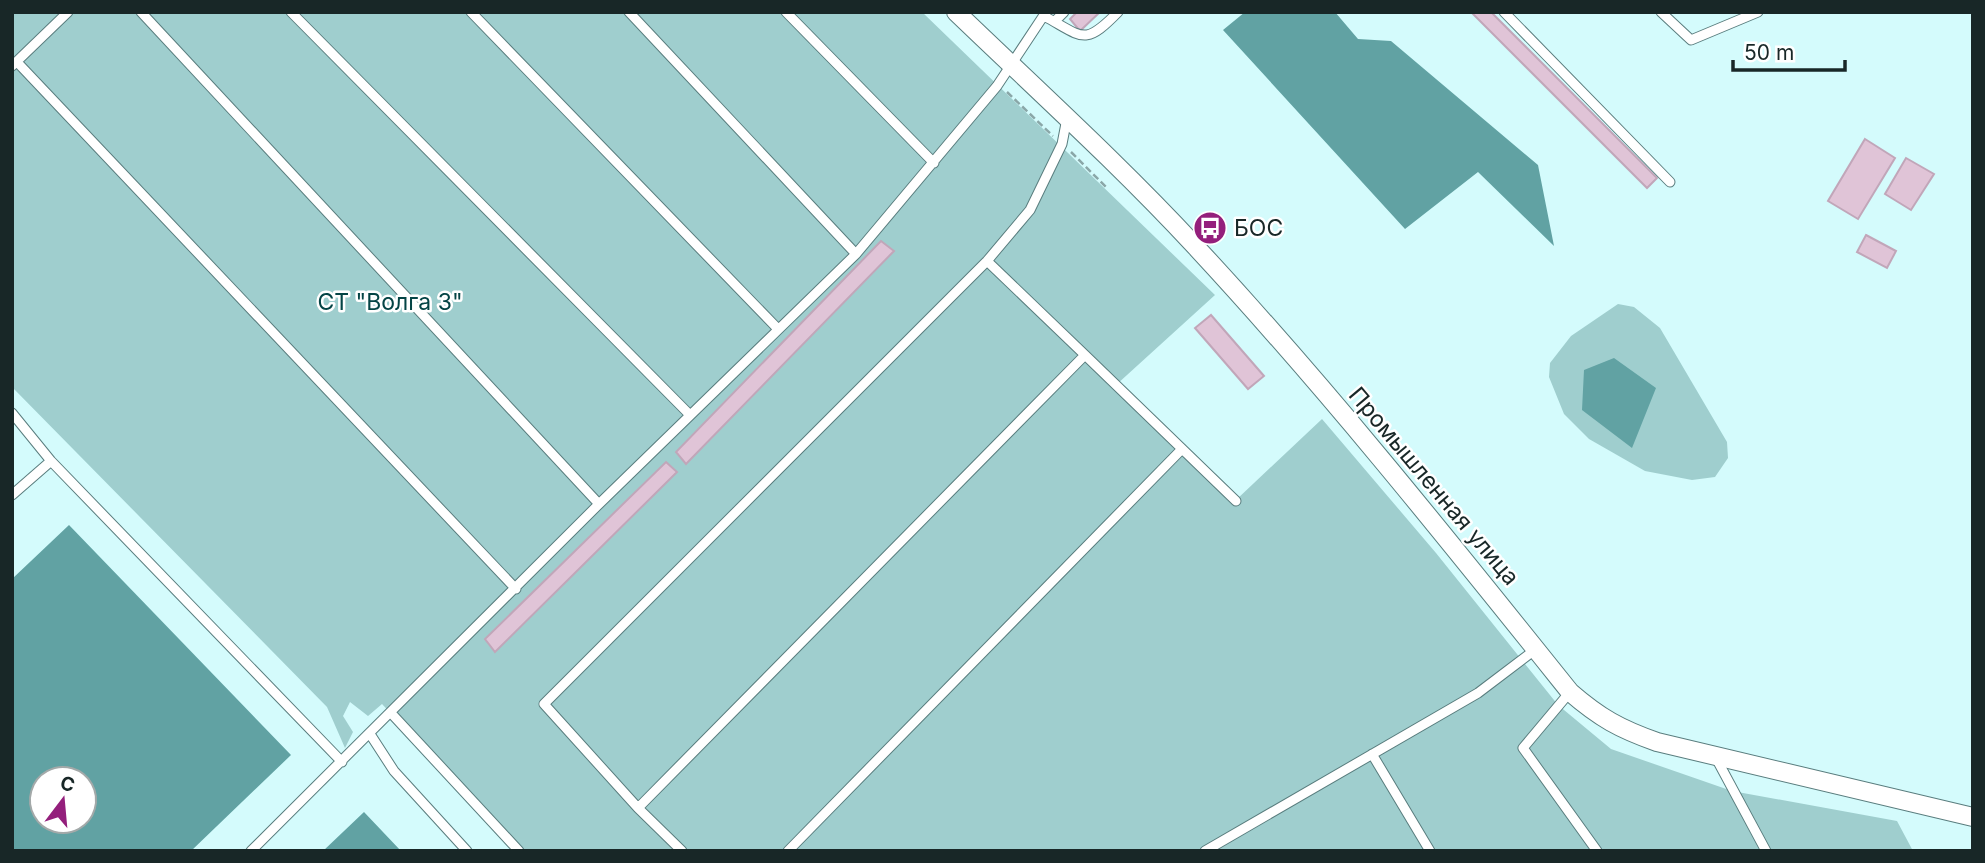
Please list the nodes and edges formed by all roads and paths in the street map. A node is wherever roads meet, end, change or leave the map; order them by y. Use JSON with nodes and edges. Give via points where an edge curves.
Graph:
{"nodes":[{"id":1,"x":68,"y":12,"type":"edge"},
{"id":2,"x":141,"y":12,"type":"edge"},
{"id":3,"x":291,"y":12,"type":"edge"},
{"id":4,"x":471,"y":12,"type":"edge"},
{"id":5,"x":629,"y":12,"type":"edge"},
{"id":6,"x":786,"y":12,"type":"edge"},
{"id":7,"x":956,"y":12,"type":"edge"},
{"id":8,"x":1064,"y":12,"type":"edge"},
{"id":9,"x":1118,"y":12,"type":"edge"},
{"id":10,"x":1504,"y":12,"type":"edge"},
{"id":11,"x":1661,"y":12,"type":"edge"},
{"id":12,"x":1758,"y":12,"type":"edge"},
{"id":13,"x":1045,"y":14,"type":"edge"},
{"id":14,"x":1055,"y":21,"type":"junction"},
{"id":15,"x":15,"y":64,"type":"edge"},
{"id":16,"x":1012,"y":65,"type":"junction"},
{"id":17,"x":1067,"y":118,"type":"junction"},
{"id":18,"x":934,"y":163,"type":"junction"},
{"id":19,"x":1670,"y":181,"type":"dead end"},
{"id":20,"x":856,"y":254,"type":"junction"},
{"id":21,"x":987,"y":261,"type":"junction"},
{"id":22,"x":778,"y":329,"type":"junction"},
{"id":23,"x":1085,"y":355,"type":"junction"},
{"id":24,"x":12,"y":413,"type":"edge"},
{"id":25,"x":690,"y":415,"type":"junction"},
{"id":26,"x":1182,"y":449,"type":"junction"},
{"id":27,"x":51,"y":461,"type":"junction"},
{"id":28,"x":12,"y":495,"type":"edge"},
{"id":29,"x":1236,"y":500,"type":"dead end"},
{"id":30,"x":599,"y":505,"type":"junction"},
{"id":31,"x":516,"y":589,"type":"junction"},
{"id":32,"x":1536,"y":649,"type":"junction"},
{"id":33,"x":1570,"y":692,"type":"junction"},
{"id":34,"x":391,"y":713,"type":"junction"},
{"id":35,"x":370,"y":734,"type":"junction"},
{"id":36,"x":1372,"y":754,"type":"junction"},
{"id":37,"x":1716,"y":758,"type":"junction"},
{"id":38,"x":342,"y":762,"type":"junction"},
{"id":39,"x":638,"y":808,"type":"junction"},
{"id":40,"x":1973,"y":817,"type":"edge"},
{"id":41,"x":251,"y":851,"type":"edge"},
{"id":42,"x":467,"y":851,"type":"edge"},
{"id":43,"x":519,"y":851,"type":"edge"},
{"id":44,"x":682,"y":851,"type":"edge"},
{"id":45,"x":788,"y":851,"type":"edge"},
{"id":46,"x":1205,"y":851,"type":"edge"},
{"id":47,"x":1430,"y":851,"type":"edge"},
{"id":48,"x":1597,"y":851,"type":"edge"},
{"id":49,"x":1766,"y":851,"type":"edge"}],
"edges":[{"from":1,"to":15,"type":"lane"},
{"from":2,"to":30,"type":"lane"},
{"from":3,"to":25,"type":"lane"},
{"from":4,"to":22,"type":"lane"},
{"from":5,"to":20,"type":"lane"},
{"from":6,"to":18,"type":"lane"},
{"from":7,"to":16,"type":"street","name":"Промышленная улица"},
{"from":8,"to":14,"type":"lane"},
{"from":9,"to":14,"type":"lane","via":[[1099,32],[1088,36]]},
{"from":10,"to":19,"type":"lane"},
{"from":11,"to":12,"type":"lane","via":[[1691,40]]},
{"from":13,"to":14,"type":"lane"},
{"from":13,"to":16,"type":"lane"},
{"from":15,"to":31,"type":"lane"},
{"from":16,"to":17,"type":"street","name":"Промышленная улица"},
{"from":16,"to":18,"type":"lane"},
{"from":17,"to":21,"type":"lane","via":[[1062,144],[1030,210]]},
{"from":17,"to":32,"type":"street","name":"Промышленная улица","via":[[1193,244],[1293,355]]},
{"from":18,"to":20,"type":"lane"},
{"from":20,"to":22,"type":"lane"},
{"from":21,"to":23,"type":"lane"},
{"from":21,"to":39,"type":"lane","via":[[544,704]]},
{"from":22,"to":25,"type":"lane"},
{"from":23,"to":26,"type":"lane"},
{"from":23,"to":39,"type":"lane"},
{"from":24,"to":27,"type":"lane"},
{"from":25,"to":30,"type":"lane"},
{"from":26,"to":29,"type":"lane"},
{"from":26,"to":45,"type":"lane"},
{"from":27,"to":28,"type":"lane"},
{"from":27,"to":38,"type":"lane"},
{"from":30,"to":31,"type":"lane"},
{"from":31,"to":34,"type":"lane"},
{"from":32,"to":33,"type":"street","name":"Промышленная улица"},
{"from":32,"to":36,"type":"lane","via":[[1478,692]]},
{"from":33,"to":37,"type":"street","name":"Промышленная улица","via":[[1625,731]]},
{"from":33,"to":48,"type":"lane","via":[[1523,748]]},
{"from":34,"to":35,"type":"lane"},
{"from":34,"to":43,"type":"lane"},
{"from":35,"to":38,"type":"lane"},
{"from":35,"to":42,"type":"lane","via":[[394,771]]},
{"from":36,"to":46,"type":"lane"},
{"from":36,"to":47,"type":"lane"},
{"from":37,"to":40,"type":"street","name":"Промышленная улица"},
{"from":37,"to":49,"type":"lane"},
{"from":38,"to":41,"type":"lane"},
{"from":39,"to":44,"type":"lane"}]}
